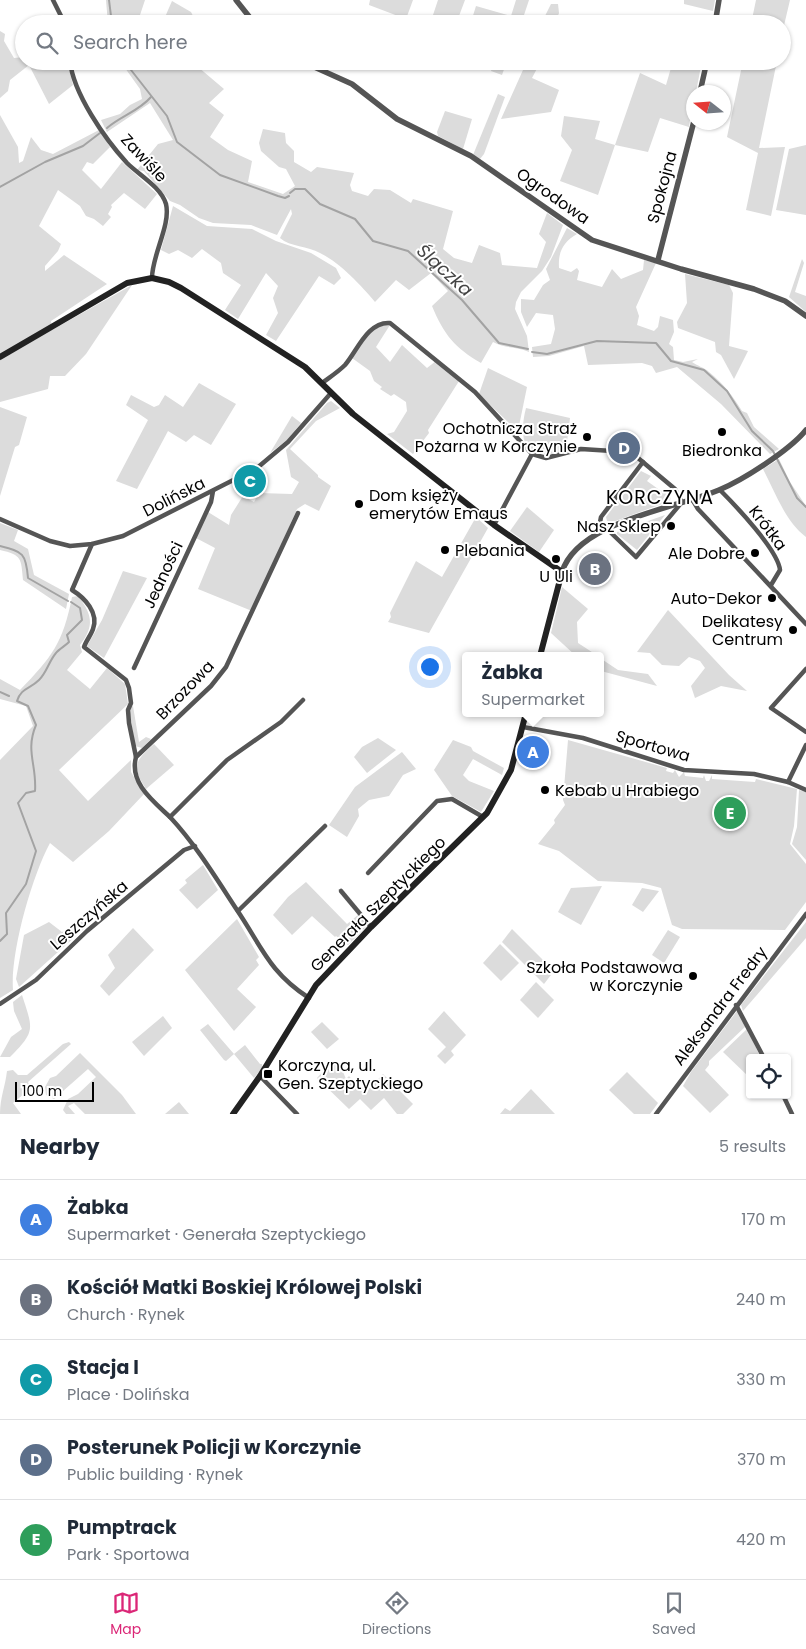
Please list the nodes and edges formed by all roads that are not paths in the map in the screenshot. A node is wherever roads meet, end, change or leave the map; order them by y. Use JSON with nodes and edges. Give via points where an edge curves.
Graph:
{"nodes":[{"id":1,"x":53,"y":0,"type":"edge"},
{"id":2,"x":236,"y":0,"type":"edge"},
{"id":3,"x":719,"y":0,"type":"edge"},
{"id":4,"x":60,"y":15,"type":"edge"},
{"id":5,"x":248,"y":15,"type":"edge"},
{"id":6,"x":716,"y":15,"type":"edge"},
{"id":7,"x":72,"y":70,"type":"edge"},
{"id":8,"x":321,"y":70,"type":"edge"},
{"id":9,"x":705,"y":70,"type":"edge"},
{"id":10,"x":702,"y":85,"type":"edge"},
{"id":11,"x":692,"y":130,"type":"edge"},
{"id":12,"x":658,"y":260,"type":"junction"},
{"id":13,"x":152,"y":278,"type":"junction"},
{"id":14,"x":806,"y":316,"type":"edge"},
{"id":15,"x":0,"y":357,"type":"edge"},
{"id":16,"x":322,"y":383,"type":"junction"},
{"id":17,"x":331,"y":393,"type":"junction"},
{"id":18,"x":806,"y":430,"type":"edge"},
{"id":19,"x":532,"y":454,"type":"junction"},
{"id":20,"x":643,"y":462,"type":"junction"},
{"id":21,"x":720,"y":490,"type":"junction"},
{"id":22,"x":213,"y":491,"type":"junction"},
{"id":23,"x":692,"y":499,"type":"junction"},
{"id":24,"x":682,"y":502,"type":"junction"},
{"id":25,"x":298,"y":513,"type":"dead end"},
{"id":26,"x":0,"y":519,"type":"edge"},
{"id":27,"x":494,"y":525,"type":"junction"},
{"id":28,"x":607,"y":529,"type":"junction"},
{"id":29,"x":598,"y":532,"type":"junction"},
{"id":30,"x":92,"y":544,"type":"junction"},
{"id":31,"x":562,"y":572,"type":"junction"},
{"id":32,"x":771,"y":584,"type":"junction"},
{"id":33,"x":806,"y":624,"type":"edge"},
{"id":34,"x":541,"y":652,"type":"edge"},
{"id":35,"x":134,"y":668,"type":"dead end"},
{"id":36,"x":806,"y":669,"type":"edge"},
{"id":37,"x":303,"y":700,"type":"dead end"},
{"id":38,"x":525,"y":717,"type":"edge"},
{"id":39,"x":522,"y":727,"type":"junction"},
{"id":40,"x":806,"y":732,"type":"edge"},
{"id":41,"x":806,"y":746,"type":"edge"},
{"id":42,"x":136,"y":757,"type":"junction"},
{"id":43,"x":788,"y":782,"type":"junction"},
{"id":44,"x":806,"y":790,"type":"edge"},
{"id":45,"x":170,"y":817,"type":"junction"},
{"id":46,"x":483,"y":817,"type":"junction"},
{"id":47,"x":325,"y":826,"type":"dead end"},
{"id":48,"x":195,"y":846,"type":"junction"},
{"id":49,"x":368,"y":873,"type":"dead end"},
{"id":50,"x":341,"y":891,"type":"dead end"},
{"id":51,"x":238,"y":911,"type":"junction"},
{"id":52,"x":806,"y":914,"type":"edge"},
{"id":53,"x":371,"y":927,"type":"junction"},
{"id":54,"x":309,"y":998,"type":"junction"},
{"id":55,"x":0,"y":1004,"type":"edge"},
{"id":56,"x":736,"y":1005,"type":"junction"},
{"id":57,"x":762,"y":1054,"type":"edge"},
{"id":58,"x":260,"y":1076,"type":"junction"},
{"id":59,"x":785,"y":1099,"type":"edge"},
{"id":60,"x":233,"y":1114,"type":"edge"},
{"id":61,"x":298,"y":1114,"type":"edge"},
{"id":62,"x":656,"y":1114,"type":"edge"},
{"id":63,"x":792,"y":1114,"type":"edge"}],
"edges":[{"from":1,"to":4,"type":"street"},
{"from":2,"to":5,"type":"street"},
{"from":3,"to":6,"type":"street"},
{"from":7,"to":13,"type":"street","name":"Zawiśle","via":[[74,83],[93,116],[127,162],[156,188],[164,200],[167,211],[153,262]]},
{"from":8,"to":12,"type":"street","name":"Ogrodowa","via":[[352,84],[397,119],[471,156],[592,240]]},
{"from":9,"to":10,"type":"street"},
{"from":11,"to":12,"type":"street","name":"Spokojna"},
{"from":12,"to":14,"type":"street","name":"Ogrodowa","via":[[754,289],[785,301]]},
{"from":13,"to":15,"type":"main road","via":[[135,280],[114,289]]},
{"from":13,"to":16,"type":"main road","via":[[169,282],[218,311],[288,355]]},
{"from":16,"to":17,"type":"main road"},
{"from":16,"to":19,"type":"street","via":[[344,366],[371,329],[390,323],[475,392]]},
{"from":17,"to":22,"type":"street","name":"Dolińska","via":[[277,453],[257,468]]},
{"from":17,"to":27,"type":"main road"},
{"from":18,"to":21,"type":"street","via":[[796,442]]},
{"from":19,"to":20,"type":"street","via":[[546,458],[572,450],[614,450],[632,454]]},
{"from":19,"to":27,"type":"street"},
{"from":20,"to":24,"type":"street","via":[[675,489]]},
{"from":20,"to":29,"type":"street","via":[[603,515]]},
{"from":21,"to":23,"type":"street"},
{"from":21,"to":32,"type":"street","name":"Krótka","via":[[744,514],[777,560],[780,570]]},
{"from":22,"to":30,"type":"street","name":"Dolińska","via":[[142,528]]},
{"from":22,"to":35,"type":"street","name":"Jedności","via":[[211,502]]},
{"from":23,"to":24,"type":"street"},
{"from":23,"to":32,"type":"street"},
{"from":24,"to":28,"type":"street"},
{"from":24,"to":28,"type":"street","via":[[636,556]]},
{"from":25,"to":42,"type":"street","name":"Brzozowa","via":[[226,667],[211,686]]},
{"from":26,"to":30,"type":"street","name":"Dolińska","via":[[60,545]]},
{"from":27,"to":31,"type":"main road"},
{"from":28,"to":29,"type":"street"},
{"from":29,"to":31,"type":"street","via":[[578,548]]},
{"from":30,"to":42,"type":"street","via":[[72,590],[84,598],[92,610],[94,629],[84,647],[126,680],[131,703],[129,723]]},
{"from":31,"to":34,"type":"main road"},
{"from":32,"to":33,"type":"street"},
{"from":36,"to":40,"type":"street","via":[[771,708]]},
{"from":37,"to":45,"type":"street","via":[[281,722],[227,760]]},
{"from":38,"to":39,"type":"main road","name":"Generała Szeptyckiego"},
{"from":39,"to":43,"type":"street","name":"Sportowa","via":[[583,738],[684,770],[754,774]]},
{"from":39,"to":46,"type":"main road","name":"Generała Szeptyckiego","via":[[511,770]]},
{"from":41,"to":43,"type":"street"},
{"from":42,"to":45,"type":"street","via":[[135,773],[139,783]]},
{"from":43,"to":44,"type":"street","name":"Sportowa"},
{"from":45,"to":48,"type":"street"},
{"from":46,"to":49,"type":"street","name":"Generała Szeptyckiego","via":[[452,799],[437,801]]},
{"from":46,"to":53,"type":"main road","name":"Generała Szeptyckiego"},
{"from":47,"to":51,"type":"street"},
{"from":48,"to":51,"type":"street"},
{"from":48,"to":55,"type":"street","name":"Leszczyńska","via":[[184,850],[87,931],[36,980]]},
{"from":50,"to":53,"type":"street"},
{"from":51,"to":54,"type":"street","via":[[270,964]]},
{"from":52,"to":56,"type":"street","name":"Aleksandra Fredry"},
{"from":53,"to":54,"type":"main road","name":"Generała Szeptyckiego","via":[[316,985]]},
{"from":54,"to":58,"type":"main road","name":"Generała Szeptyckiego"},
{"from":56,"to":57,"type":"street"},
{"from":56,"to":62,"type":"street","name":"Aleksandra Fredry"},
{"from":58,"to":60,"type":"main road","name":"Generała Szeptyckiego"},
{"from":58,"to":61,"type":"street"},
{"from":59,"to":63,"type":"street"}]}
